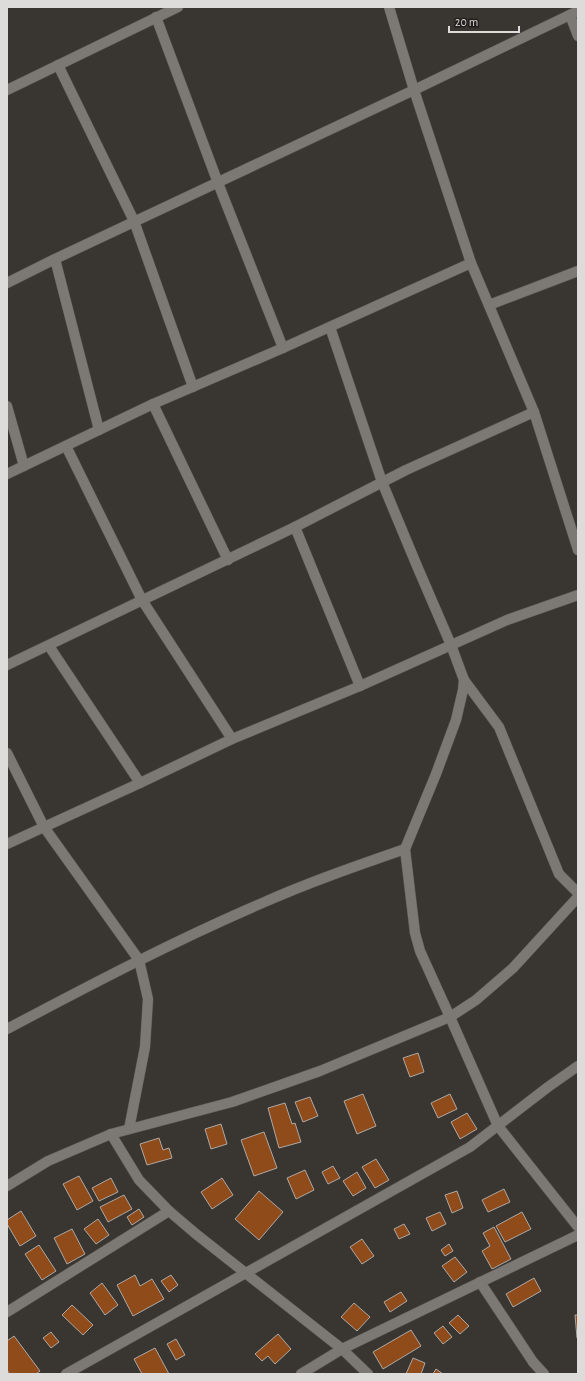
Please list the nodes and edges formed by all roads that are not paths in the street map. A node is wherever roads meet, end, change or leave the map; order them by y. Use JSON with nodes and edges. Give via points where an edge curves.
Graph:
{"nodes":[{"id":1,"x":178,"y":7,"type":"edge"},
{"id":2,"x":389,"y":7,"type":"edge"},
{"id":3,"x":574,"y":13,"type":"edge"},
{"id":4,"x":156,"y":18,"type":"junction"},
{"id":5,"x":578,"y":36,"type":"edge"},
{"id":6,"x":58,"y":65,"type":"junction"},
{"id":7,"x":7,"y":90,"type":"edge"},
{"id":8,"x":414,"y":90,"type":"junction"},
{"id":9,"x":218,"y":183,"type":"junction"},
{"id":10,"x":134,"y":221,"type":"junction"},
{"id":11,"x":55,"y":259,"type":"junction"},
{"id":12,"x":472,"y":263,"type":"junction"},
{"id":13,"x":578,"y":270,"type":"edge"},
{"id":14,"x":8,"y":281,"type":"edge"},
{"id":15,"x":489,"y":305,"type":"junction"},
{"id":16,"x":330,"y":327,"type":"junction"},
{"id":17,"x":282,"y":348,"type":"junction"},
{"id":18,"x":193,"y":387,"type":"junction"},
{"id":19,"x":153,"y":404,"type":"junction"},
{"id":20,"x":7,"y":406,"type":"edge"},
{"id":21,"x":534,"y":412,"type":"junction"},
{"id":22,"x":99,"y":430,"type":"junction"},
{"id":23,"x":66,"y":446,"type":"junction"},
{"id":24,"x":24,"y":466,"type":"junction"},
{"id":25,"x":7,"y":474,"type":"edge"},
{"id":26,"x":382,"y":482,"type":"junction"},
{"id":27,"x":295,"y":527,"type":"junction"},
{"id":28,"x":578,"y":550,"type":"edge"},
{"id":29,"x":228,"y":560,"type":"junction"},
{"id":30,"x":578,"y":595,"type":"edge"},
{"id":31,"x":142,"y":600,"type":"junction"},
{"id":32,"x":451,"y":645,"type":"junction"},
{"id":33,"x":49,"y":646,"type":"junction"},
{"id":34,"x":7,"y":665,"type":"edge"},
{"id":35,"x":464,"y":680,"type":"junction"},
{"id":36,"x":360,"y":686,"type":"junction"},
{"id":37,"x":232,"y":739,"type":"junction"},
{"id":38,"x":7,"y":753,"type":"edge"},
{"id":39,"x":140,"y":783,"type":"junction"},
{"id":40,"x":44,"y":827,"type":"junction"},
{"id":41,"x":7,"y":844,"type":"edge"},
{"id":42,"x":405,"y":849,"type":"junction"},
{"id":43,"x":578,"y":893,"type":"edge"},
{"id":44,"x":578,"y":897,"type":"edge"},
{"id":45,"x":139,"y":960,"type":"junction"},
{"id":46,"x":450,"y":1017,"type":"junction"},
{"id":47,"x":7,"y":1029,"type":"edge"},
{"id":48,"x":578,"y":1066,"type":"edge"},
{"id":49,"x":498,"y":1126,"type":"junction"},
{"id":50,"x":129,"y":1129,"type":"junction"},
{"id":51,"x":111,"y":1134,"type":"junction"},
{"id":52,"x":7,"y":1186,"type":"edge"},
{"id":53,"x":169,"y":1211,"type":"junction"},
{"id":54,"x":578,"y":1227,"type":"edge"},
{"id":55,"x":578,"y":1235,"type":"edge"},
{"id":56,"x":245,"y":1274,"type":"junction"},
{"id":57,"x":480,"y":1282,"type":"junction"},
{"id":58,"x":7,"y":1312,"type":"edge"},
{"id":59,"x":342,"y":1349,"type":"junction"},
{"id":60,"x":66,"y":1374,"type":"edge"},
{"id":61,"x":301,"y":1374,"type":"edge"},
{"id":62,"x":368,"y":1374,"type":"edge"},
{"id":63,"x":544,"y":1374,"type":"edge"}],
"edges":[{"from":1,"to":4,"type":"street"},
{"from":2,"to":8,"type":"street"},
{"from":3,"to":5,"type":"street"},
{"from":3,"to":8,"type":"street"},
{"from":4,"to":6,"type":"street"},
{"from":4,"to":9,"type":"street"},
{"from":6,"to":7,"type":"street"},
{"from":6,"to":10,"type":"street"},
{"from":8,"to":9,"type":"street"},
{"from":8,"to":12,"type":"street"},
{"from":9,"to":10,"type":"street"},
{"from":9,"to":17,"type":"street"},
{"from":10,"to":11,"type":"street"},
{"from":10,"to":18,"type":"street"},
{"from":11,"to":14,"type":"street"},
{"from":11,"to":22,"type":"street"},
{"from":12,"to":15,"type":"street"},
{"from":12,"to":16,"type":"street"},
{"from":13,"to":15,"type":"street"},
{"from":15,"to":21,"type":"street"},
{"from":16,"to":17,"type":"street"},
{"from":16,"to":26,"type":"street"},
{"from":17,"to":18,"type":"street"},
{"from":18,"to":19,"type":"street"},
{"from":19,"to":22,"type":"street"},
{"from":19,"to":29,"type":"street"},
{"from":20,"to":24,"type":"street"},
{"from":21,"to":26,"type":"street"},
{"from":21,"to":28,"type":"street"},
{"from":22,"to":23,"type":"street"},
{"from":23,"to":24,"type":"street"},
{"from":23,"to":31,"type":"street"},
{"from":24,"to":25,"type":"street"},
{"from":26,"to":27,"type":"street"},
{"from":26,"to":32,"type":"street"},
{"from":27,"to":29,"type":"street"},
{"from":27,"to":36,"type":"street"},
{"from":29,"to":31,"type":"street"},
{"from":30,"to":32,"type":"street","via":[[507,620]]},
{"from":31,"to":33,"type":"street"},
{"from":31,"to":37,"type":"street"},
{"from":32,"to":35,"type":"street"},
{"from":32,"to":36,"type":"street"},
{"from":33,"to":34,"type":"street"},
{"from":33,"to":39,"type":"street"},
{"from":35,"to":42,"type":"street","via":[[456,720]]},
{"from":35,"to":43,"type":"street","via":[[499,727],[559,874]]},
{"from":36,"to":37,"type":"street"},
{"from":37,"to":39,"type":"street"},
{"from":38,"to":40,"type":"street"},
{"from":39,"to":40,"type":"street"},
{"from":40,"to":41,"type":"street"},
{"from":40,"to":45,"type":"street"},
{"from":42,"to":45,"type":"street","via":[[260,904]]},
{"from":42,"to":46,"type":"street","via":[[415,933],[420,951]]},
{"from":44,"to":46,"type":"street","via":[[513,968],[476,1000]]},
{"from":45,"to":47,"type":"street"},
{"from":45,"to":50,"type":"street","via":[[148,999],[145,1047]]},
{"from":46,"to":49,"type":"street"},
{"from":46,"to":50,"type":"street","via":[[320,1071],[232,1102]]},
{"from":48,"to":49,"type":"street"},
{"from":49,"to":54,"type":"street"},
{"from":49,"to":56,"type":"street","via":[[470,1147]]},
{"from":50,"to":51,"type":"street"},
{"from":51,"to":52,"type":"street","via":[[48,1161]]},
{"from":51,"to":53,"type":"street","via":[[139,1180]]},
{"from":53,"to":56,"type":"street"},
{"from":53,"to":58,"type":"street"},
{"from":55,"to":57,"type":"street"},
{"from":56,"to":59,"type":"street"},
{"from":56,"to":60,"type":"street"},
{"from":57,"to":59,"type":"street"},
{"from":57,"to":63,"type":"street","via":[[533,1362]]},
{"from":59,"to":61,"type":"street"},
{"from":59,"to":62,"type":"street"}]}
